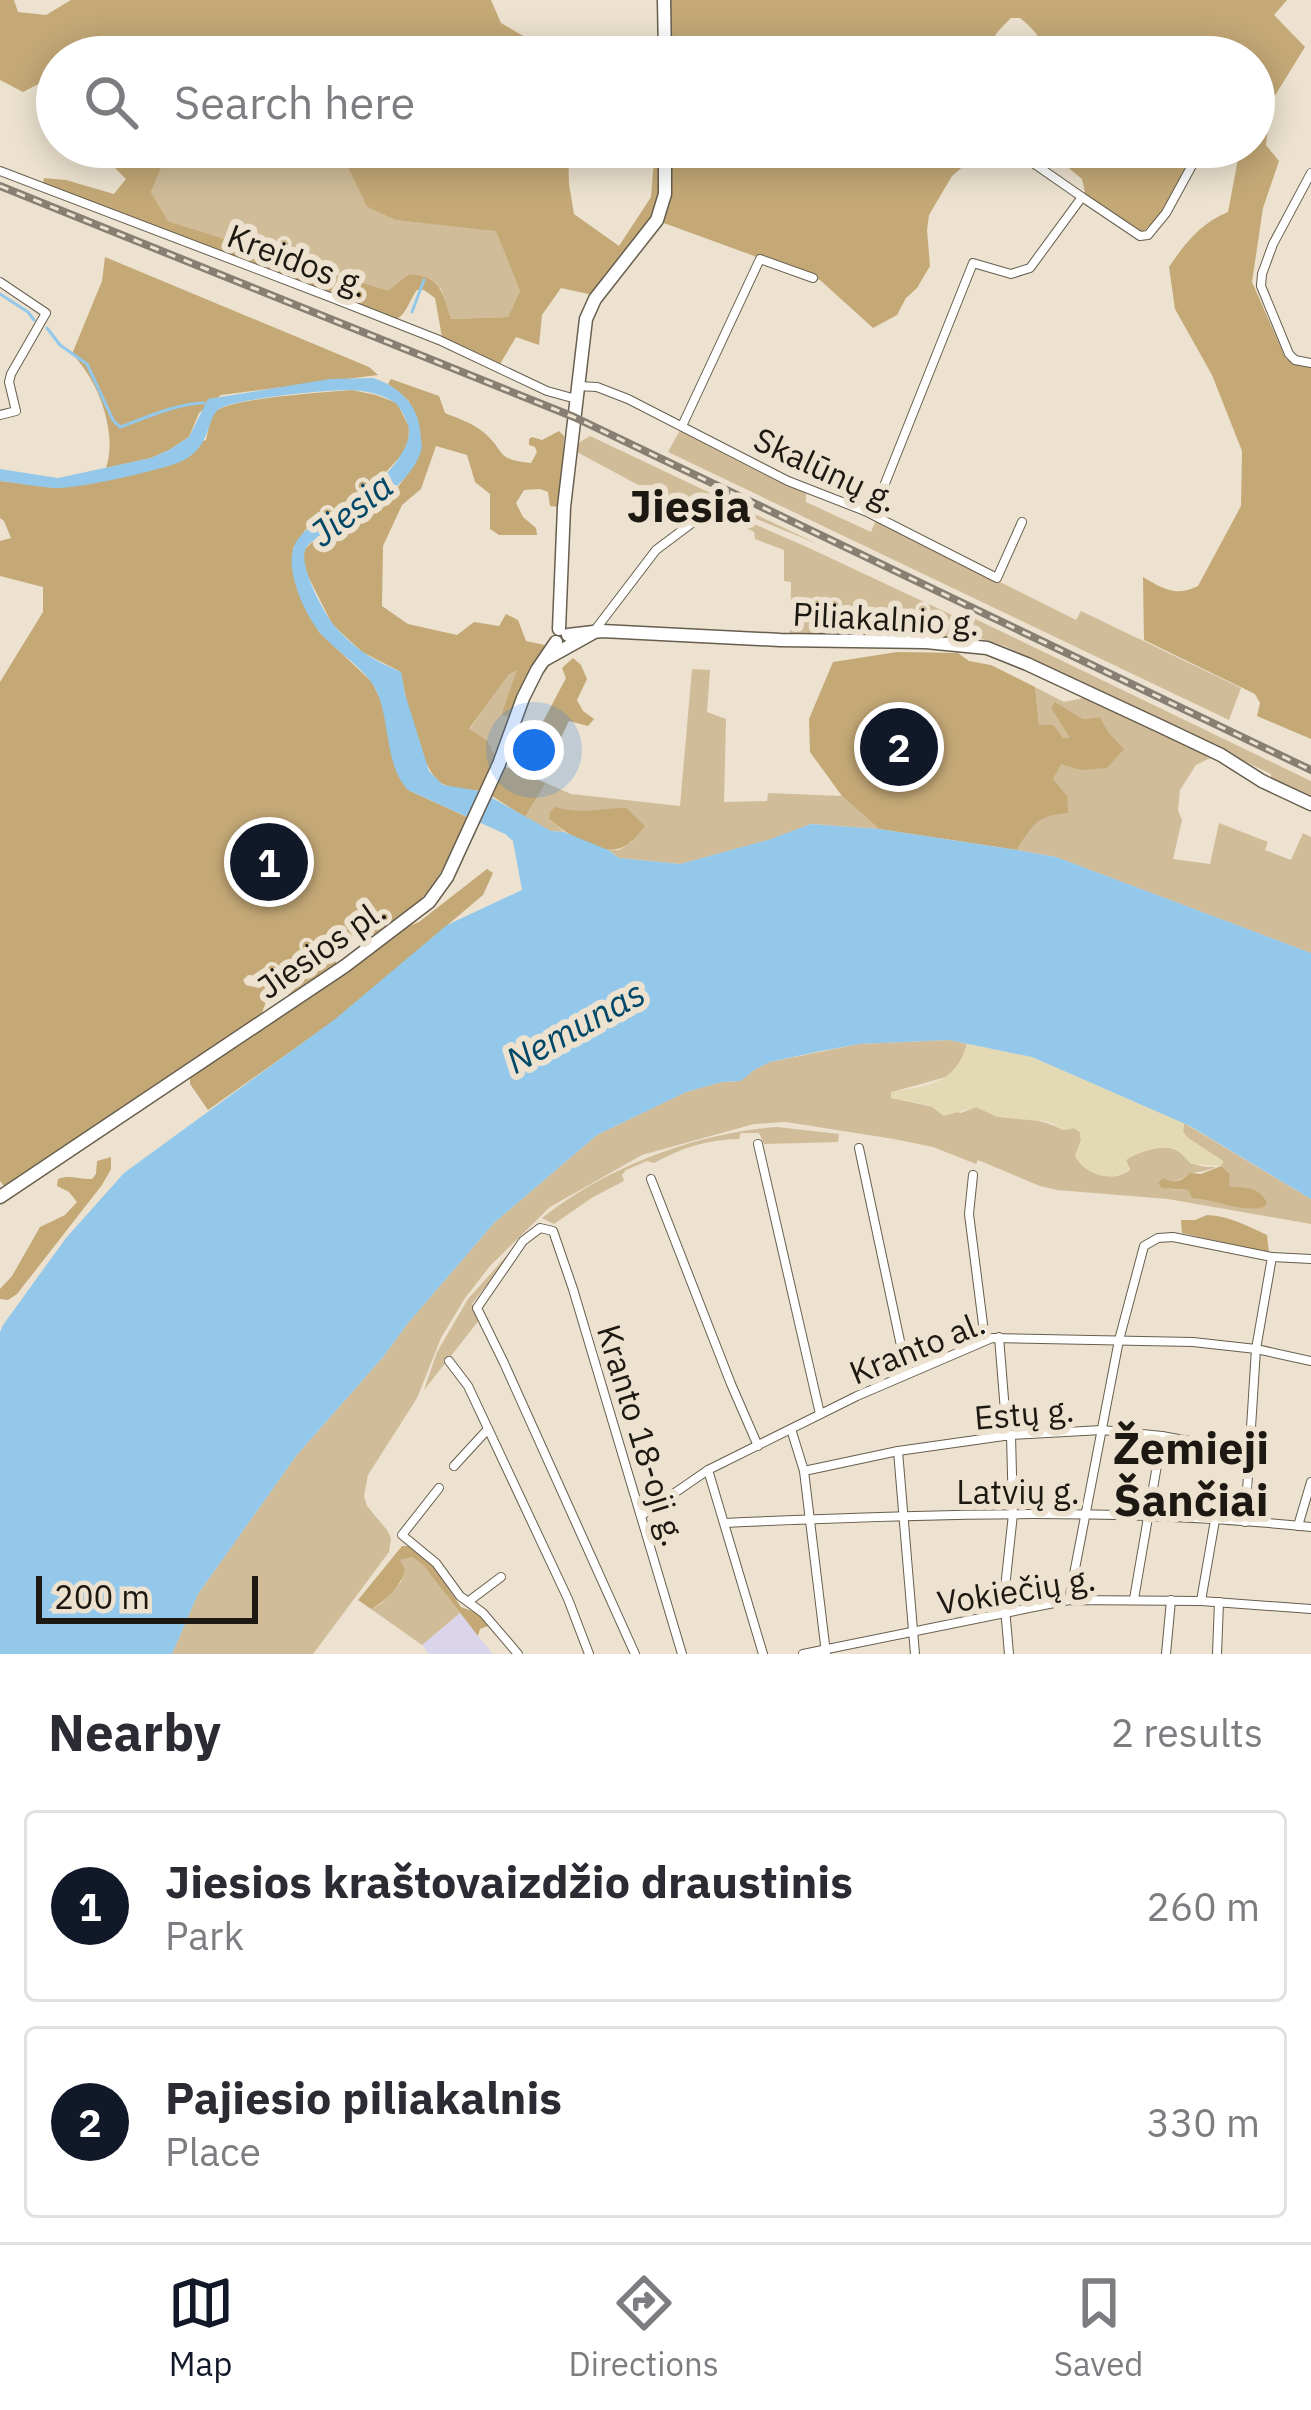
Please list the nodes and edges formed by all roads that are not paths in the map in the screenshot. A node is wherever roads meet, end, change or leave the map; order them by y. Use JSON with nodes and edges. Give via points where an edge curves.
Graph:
{"nodes":[{"id":1,"x":664,"y":0,"type":"edge"},
{"id":2,"x":665,"y":36,"type":"edge"},
{"id":3,"x":665,"y":168,"type":"edge"},
{"id":4,"x":1040,"y":168,"type":"edge"},
{"id":5,"x":1191,"y":168,"type":"edge"},
{"id":6,"x":0,"y":171,"type":"edge"},
{"id":7,"x":1311,"y":173,"type":"edge"},
{"id":8,"x":1082,"y":197,"type":"junction"},
{"id":9,"x":813,"y":278,"type":"dead end"},
{"id":10,"x":0,"y":282,"type":"edge"},
{"id":11,"x":1311,"y":363,"type":"edge"},
{"id":12,"x":577,"y":392,"type":"junction"},
{"id":13,"x":0,"y":415,"type":"edge"},
{"id":14,"x":682,"y":426,"type":"junction"},
{"id":15,"x":716,"y":505,"type":"dead end"},
{"id":16,"x":865,"y":511,"type":"junction"},
{"id":17,"x":1022,"y":522,"type":"dead end"},
{"id":18,"x":594,"y":631,"type":"junction"},
{"id":19,"x":561,"y":635,"type":"junction"},
{"id":20,"x":544,"y":659,"type":"junction"},
{"id":21,"x":1311,"y":804,"type":"edge"},
{"id":22,"x":758,"y":1144,"type":"dead end"},
{"id":23,"x":859,"y":1148,"type":"dead end"},
{"id":24,"x":973,"y":1175,"type":"dead end"},
{"id":25,"x":651,"y":1179,"type":"dead end"},
{"id":26,"x":0,"y":1197,"type":"edge"},
{"id":27,"x":1272,"y":1257,"type":"junction"},
{"id":28,"x":1311,"y":1259,"type":"edge"},
{"id":29,"x":998,"y":1337,"type":"junction"},
{"id":30,"x":985,"y":1340,"type":"junction"},
{"id":31,"x":1119,"y":1340,"type":"junction"},
{"id":32,"x":1256,"y":1349,"type":"junction"},
{"id":33,"x":449,"y":1361,"type":"dead end"},
{"id":34,"x":1311,"y":1361,"type":"edge"},
{"id":35,"x":907,"y":1374,"type":"junction"},
{"id":36,"x":820,"y":1414,"type":"junction"},
{"id":37,"x":488,"y":1429,"type":"junction"},
{"id":38,"x":791,"y":1429,"type":"junction"},
{"id":39,"x":1102,"y":1430,"type":"junction"},
{"id":40,"x":1009,"y":1436,"type":"junction"},
{"id":41,"x":1162,"y":1436,"type":"junction"},
{"id":42,"x":758,"y":1446,"type":"junction"},
{"id":43,"x":898,"y":1451,"type":"junction"},
{"id":44,"x":1249,"y":1452,"type":"junction"},
{"id":45,"x":454,"y":1466,"type":"dead end"},
{"id":46,"x":708,"y":1470,"type":"junction"},
{"id":47,"x":804,"y":1471,"type":"junction"},
{"id":48,"x":1311,"y":1482,"type":"edge"},
{"id":49,"x":439,"y":1488,"type":"dead end"},
{"id":50,"x":1013,"y":1514,"type":"junction"},
{"id":51,"x":1084,"y":1514,"type":"junction"},
{"id":52,"x":641,"y":1516,"type":"junction"},
{"id":53,"x":902,"y":1516,"type":"junction"},
{"id":54,"x":1148,"y":1518,"type":"junction"},
{"id":55,"x":811,"y":1519,"type":"junction"},
{"id":56,"x":1215,"y":1520,"type":"junction"},
{"id":57,"x":1245,"y":1522,"type":"junction"},
{"id":58,"x":725,"y":1523,"type":"junction"},
{"id":59,"x":1298,"y":1526,"type":"junction"},
{"id":60,"x":1311,"y":1527,"type":"edge"},
{"id":61,"x":502,"y":1577,"type":"dead end"},
{"id":62,"x":1134,"y":1599,"type":"junction"},
{"id":63,"x":1069,"y":1600,"type":"junction"},
{"id":64,"x":1171,"y":1600,"type":"junction"},
{"id":65,"x":469,"y":1601,"type":"junction"},
{"id":66,"x":1201,"y":1601,"type":"junction"},
{"id":67,"x":1219,"y":1602,"type":"junction"},
{"id":68,"x":1311,"y":1610,"type":"edge"},
{"id":69,"x":1004,"y":1612,"type":"junction"},
{"id":70,"x":913,"y":1631,"type":"junction"},
{"id":71,"x":514,"y":1652,"type":"edge"},
{"id":72,"x":826,"y":1652,"type":"edge"},
{"id":73,"x":589,"y":1654,"type":"edge"},
{"id":74,"x":635,"y":1654,"type":"edge"},
{"id":75,"x":682,"y":1654,"type":"edge"},
{"id":76,"x":763,"y":1654,"type":"edge"},
{"id":77,"x":802,"y":1654,"type":"edge"},
{"id":78,"x":915,"y":1654,"type":"edge"},
{"id":79,"x":1009,"y":1654,"type":"edge"},
{"id":80,"x":1166,"y":1654,"type":"edge"},
{"id":81,"x":1217,"y":1654,"type":"edge"}],
"edges":[{"from":1,"to":2,"type":"main road"},
{"from":3,"to":12,"type":"main road","via":[[657,220],[586,320]]},
{"from":4,"to":8,"type":"street"},
{"from":5,"to":8,"type":"street","via":[[1148,235]]},
{"from":6,"to":12,"type":"street","name":"Kreidos g.","via":[[439,340],[548,391]]},
{"from":7,"to":11,"type":"street","via":[[1265,262],[1261,286],[1289,354]]},
{"from":8,"to":16,"type":"street","via":[[1030,268],[1011,274],[973,263],[880,496]]},
{"from":9,"to":14,"type":"street","via":[[760,259]]},
{"from":10,"to":13,"type":"street","via":[[46,313],[9,378],[16,411]]},
{"from":12,"to":14,"type":"street","name":"Skalūnų g.","via":[[597,387]]},
{"from":12,"to":19,"type":"main road"},
{"from":14,"to":16,"type":"street","name":"Skalūnų g."},
{"from":15,"to":18,"type":"street","via":[[656,550]]},
{"from":16,"to":17,"type":"street","name":"Skalūnų g.","via":[[997,578]]},
{"from":18,"to":19,"type":"main road","name":"Piliakalnio g."},
{"from":18,"to":20,"type":"main road"},
{"from":18,"to":21,"type":"main road","name":"Piliakalnio g.","via":[[987,648]]},
{"from":19,"to":20,"type":"main road","name":"Jiesios pl."},
{"from":20,"to":26,"type":"main road","name":"Jiesios pl.","via":[[439,890],[297,999]]},
{"from":22,"to":36,"type":"street"},
{"from":23,"to":35,"type":"street"},
{"from":24,"to":30,"type":"street","via":[[969,1214]]},
{"from":25,"to":42,"type":"street"},
{"from":27,"to":28,"type":"street"},
{"from":27,"to":31,"type":"street","via":[[1158,1238],[1139,1257]]},
{"from":27,"to":32,"type":"street"},
{"from":29,"to":30,"type":"street","name":"Kranto al."},
{"from":29,"to":31,"type":"street","name":"Kranto al."},
{"from":29,"to":40,"type":"street"},
{"from":30,"to":35,"type":"street","name":"Kranto al."},
{"from":31,"to":32,"type":"street","name":"Kranto al."},
{"from":31,"to":39,"type":"street"},
{"from":32,"to":34,"type":"street","name":"Kranto al."},
{"from":32,"to":44,"type":"street"},
{"from":33,"to":37,"type":"street"},
{"from":35,"to":36,"type":"street","name":"Kranto al."},
{"from":36,"to":38,"type":"street","name":"Kranto al."},
{"from":37,"to":45,"type":"street"},
{"from":37,"to":73,"type":"street"},
{"from":38,"to":42,"type":"street","name":"Kranto al."},
{"from":38,"to":47,"type":"street"},
{"from":39,"to":40,"type":"street","name":"Estų g."},
{"from":39,"to":41,"type":"street","name":"Estų g."},
{"from":39,"to":51,"type":"street"},
{"from":40,"to":43,"type":"street","name":"Estų g."},
{"from":40,"to":50,"type":"street"},
{"from":41,"to":44,"type":"street","name":"Estų g."},
{"from":41,"to":54,"type":"street"},
{"from":42,"to":46,"type":"street","name":"Kranto al."},
{"from":43,"to":47,"type":"street","name":"Estų g."},
{"from":43,"to":53,"type":"street"},
{"from":44,"to":57,"type":"street"},
{"from":46,"to":52,"type":"street","name":"Kranto al."},
{"from":46,"to":58,"type":"street"},
{"from":47,"to":55,"type":"street"},
{"from":48,"to":59,"type":"street"},
{"from":49,"to":65,"type":"street","via":[[402,1535]]},
{"from":50,"to":51,"type":"street","name":"Latvių g."},
{"from":50,"to":53,"type":"street","name":"Latvių g."},
{"from":50,"to":69,"type":"street"},
{"from":51,"to":54,"type":"street","name":"Latvių g."},
{"from":51,"to":63,"type":"street"},
{"from":52,"to":74,"type":"street","name":"Kranto 18-oji g.","via":[[553,1231],[540,1228],[476,1308]]},
{"from":52,"to":75,"type":"street","name":"Kranto 18-oji g."},
{"from":53,"to":55,"type":"street","name":"Latvių g."},
{"from":53,"to":70,"type":"street"},
{"from":54,"to":56,"type":"street","name":"Latvių g."},
{"from":54,"to":62,"type":"street"},
{"from":55,"to":58,"type":"street","name":"Latvių g."},
{"from":55,"to":72,"type":"street"},
{"from":56,"to":57,"type":"street","name":"Latvių g."},
{"from":56,"to":66,"type":"street"},
{"from":57,"to":59,"type":"street","name":"Latvių g."},
{"from":58,"to":76,"type":"street"},
{"from":59,"to":60,"type":"street","name":"Latvių g."},
{"from":61,"to":65,"type":"street"},
{"from":62,"to":63,"type":"street","name":"Vokiečių g."},
{"from":62,"to":64,"type":"street","name":"Vokiečių g."},
{"from":63,"to":69,"type":"street","name":"Vokiečių g."},
{"from":64,"to":66,"type":"street","name":"Vokiečių g."},
{"from":64,"to":80,"type":"street"},
{"from":65,"to":71,"type":"street"},
{"from":66,"to":67,"type":"street","name":"Vokiečių g."},
{"from":67,"to":68,"type":"street","name":"Vokiečių g."},
{"from":67,"to":81,"type":"street"},
{"from":69,"to":70,"type":"street","name":"Vokiečių g."},
{"from":69,"to":79,"type":"street"},
{"from":70,"to":72,"type":"street","name":"Vokiečių g."},
{"from":70,"to":78,"type":"street"},
{"from":72,"to":77,"type":"street","name":"Vokiečių g."}]}
